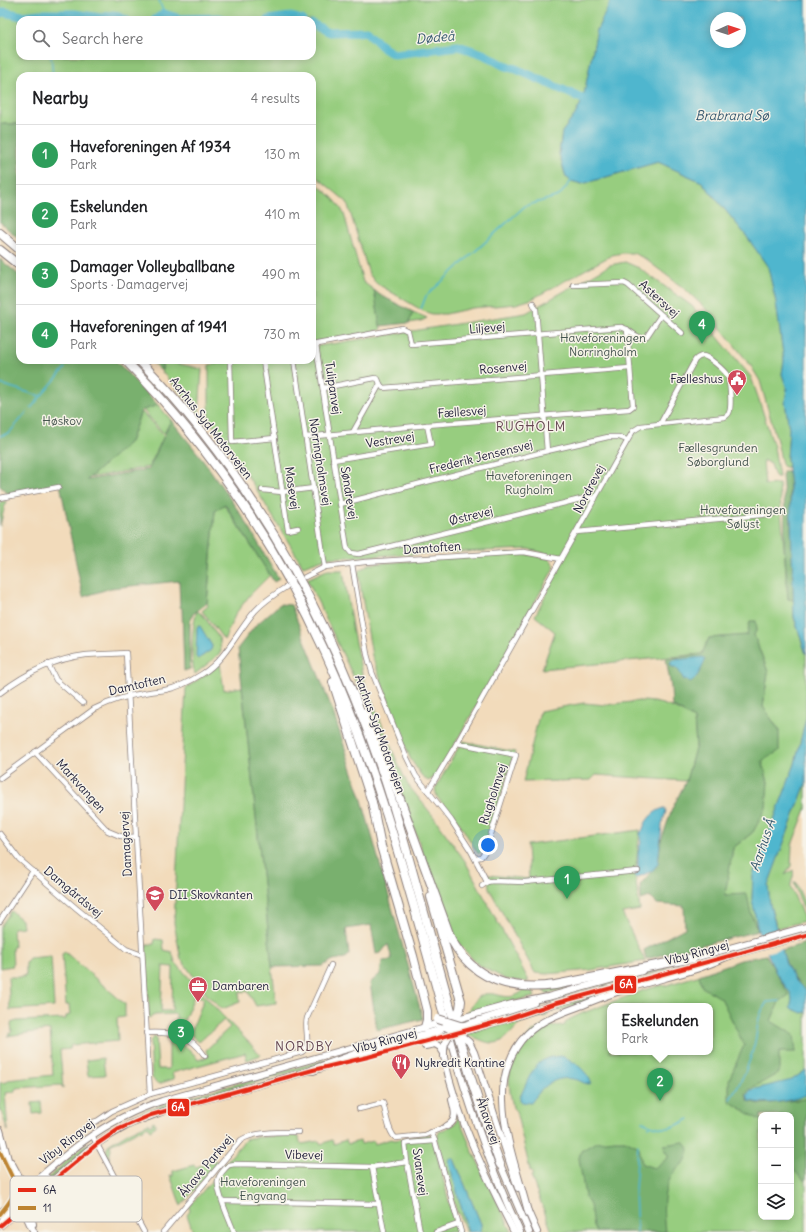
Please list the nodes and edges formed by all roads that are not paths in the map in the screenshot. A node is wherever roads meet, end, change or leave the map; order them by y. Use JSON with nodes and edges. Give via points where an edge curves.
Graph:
{"nodes":[{"id":1,"x":0,"y":233,"type":"edge"},
{"id":2,"x":16,"y":247,"type":"edge"},
{"id":3,"x":0,"y":250,"type":"edge"},
{"id":4,"x":16,"y":263,"type":"edge"},
{"id":5,"x":573,"y":285,"type":"dead end"},
{"id":6,"x":533,"y":303,"type":"dead end"},
{"id":7,"x":661,"y":315,"type":"junction"},
{"id":8,"x":628,"y":329,"type":"junction"},
{"id":9,"x":682,"y":333,"type":"dead end"},
{"id":10,"x":537,"y":334,"type":"junction"},
{"id":11,"x":316,"y":345,"type":"edge"},
{"id":12,"x":316,"y":355,"type":"edge"},
{"id":13,"x":129,"y":364,"type":"edge"},
{"id":14,"x":143,"y":364,"type":"edge"},
{"id":15,"x":227,"y":364,"type":"edge"},
{"id":16,"x":264,"y":364,"type":"edge"},
{"id":17,"x":295,"y":364,"type":"edge"},
{"id":18,"x":630,"y":368,"type":"junction"},
{"id":19,"x":541,"y":375,"type":"junction"},
{"id":20,"x":380,"y":384,"type":"junction"},
{"id":21,"x":323,"y":388,"type":"junction"},
{"id":22,"x":544,"y":416,"type":"junction"},
{"id":23,"x":660,"y":424,"type":"junction"},
{"id":24,"x":427,"y":425,"type":"junction"},
{"id":25,"x":353,"y":432,"type":"junction"},
{"id":26,"x":329,"y":434,"type":"junction"},
{"id":27,"x":306,"y":436,"type":"junction"},
{"id":28,"x":275,"y":438,"type":"junction"},
{"id":29,"x":627,"y":440,"type":"junction"},
{"id":30,"x":547,"y":450,"type":"junction"},
{"id":31,"x":334,"y":460,"type":"junction"},
{"id":32,"x":59,"y":487,"type":"dead end"},
{"id":33,"x":314,"y":488,"type":"junction"},
{"id":34,"x":262,"y":490,"type":"dead end"},
{"id":35,"x":282,"y":492,"type":"junction"},
{"id":36,"x":0,"y":498,"type":"edge"},
{"id":37,"x":595,"y":499,"type":"junction"},
{"id":38,"x":340,"y":504,"type":"junction"},
{"id":39,"x":781,"y":512,"type":"dead end"},
{"id":40,"x":298,"y":528,"type":"dead end"},
{"id":41,"x":577,"y":532,"type":"junction"},
{"id":42,"x":351,"y":553,"type":"joint"},
{"id":43,"x":561,"y":559,"type":"junction"},
{"id":44,"x":352,"y":564,"type":"junction"},
{"id":45,"x":325,"y":567,"type":"junction"},
{"id":46,"x":305,"y":577,"type":"dead end"},
{"id":47,"x":286,"y":587,"type":"dead end"},
{"id":48,"x":315,"y":609,"type":"junction"},
{"id":49,"x":307,"y":614,"type":"junction"},
{"id":50,"x":48,"y":664,"type":"junction"},
{"id":51,"x":0,"y":693,"type":"edge"},
{"id":52,"x":128,"y":696,"type":"junction"},
{"id":53,"x":83,"y":703,"type":"dead end"},
{"id":54,"x":457,"y":743,"type":"junction"},
{"id":55,"x":36,"y":752,"type":"junction"},
{"id":56,"x":0,"y":778,"type":"edge"},
{"id":57,"x":428,"y":792,"type":"junction"},
{"id":58,"x":405,"y":812,"type":"junction"},
{"id":59,"x":0,"y":834,"type":"edge"},
{"id":60,"x":136,"y":837,"type":"junction"},
{"id":61,"x":475,"y":858,"type":"junction"},
{"id":62,"x":33,"y":871,"type":"junction"},
{"id":63,"x":638,"y":871,"type":"dead end"},
{"id":64,"x":487,"y":882,"type":"junction"},
{"id":65,"x":482,"y":886,"type":"dead end"},
{"id":66,"x":0,"y":921,"type":"edge"},
{"id":67,"x":806,"y":927,"type":"edge"},
{"id":68,"x":806,"y":935,"type":"edge"},
{"id":69,"x":142,"y":955,"type":"junction"},
{"id":70,"x":732,"y":955,"type":"junction"},
{"id":71,"x":413,"y":956,"type":"junction"},
{"id":72,"x":693,"y":958,"type":"junction"},
{"id":73,"x":331,"y":965,"type":"dead end"},
{"id":74,"x":539,"y":1003,"type":"junction"},
{"id":75,"x":450,"y":1026,"type":"junction"},
{"id":76,"x":425,"y":1027,"type":"junction"},
{"id":77,"x":473,"y":1028,"type":"joint"},
{"id":78,"x":146,"y":1033,"type":"junction"},
{"id":79,"x":414,"y":1044,"type":"junction"},
{"id":80,"x":443,"y":1052,"type":"junction"},
{"id":81,"x":205,"y":1056,"type":"dead end"},
{"id":82,"x":313,"y":1070,"type":"junction"},
{"id":83,"x":448,"y":1075,"type":"junction"},
{"id":84,"x":150,"y":1094,"type":"junction"},
{"id":85,"x":358,"y":1109,"type":"dead end"},
{"id":86,"x":90,"y":1123,"type":"dead end"},
{"id":87,"x":444,"y":1127,"type":"joint"},
{"id":88,"x":0,"y":1130,"type":"edge"},
{"id":89,"x":298,"y":1132,"type":"dead end"},
{"id":90,"x":431,"y":1132,"type":"junction"},
{"id":91,"x":92,"y":1135,"type":"junction"},
{"id":92,"x":435,"y":1141,"type":"junction"},
{"id":93,"x":97,"y":1144,"type":"junction"},
{"id":94,"x":3,"y":1153,"type":"edge"},
{"id":95,"x":67,"y":1154,"type":"junction"},
{"id":96,"x":407,"y":1162,"type":"junction"},
{"id":97,"x":500,"y":1164,"type":"joint"},
{"id":98,"x":372,"y":1167,"type":"junction"},
{"id":99,"x":11,"y":1176,"type":"edge"},
{"id":100,"x":18,"y":1176,"type":"edge"},
{"id":101,"x":42,"y":1176,"type":"edge"},
{"id":102,"x":47,"y":1176,"type":"edge"},
{"id":103,"x":59,"y":1176,"type":"edge"},
{"id":104,"x":114,"y":1176,"type":"edge"},
{"id":105,"x":223,"y":1201,"type":"junction"},
{"id":106,"x":10,"y":1204,"type":"edge"},
{"id":107,"x":378,"y":1204,"type":"junction"},
{"id":108,"x":10,"y":1210,"type":"edge"},
{"id":109,"x":528,"y":1212,"type":"junction"},
{"id":110,"x":0,"y":1213,"type":"edge"},
{"id":111,"x":10,"y":1216,"type":"edge"},
{"id":112,"x":30,"y":1222,"type":"edge"},
{"id":113,"x":32,"y":1222,"type":"edge"},
{"id":114,"x":138,"y":1222,"type":"edge"},
{"id":115,"x":0,"y":1224,"type":"edge"},
{"id":116,"x":458,"y":1224,"type":"junction"},
{"id":117,"x":34,"y":1232,"type":"edge"},
{"id":118,"x":143,"y":1232,"type":"edge"},
{"id":119,"x":162,"y":1232,"type":"edge"},
{"id":120,"x":234,"y":1232,"type":"edge"},
{"id":121,"x":384,"y":1232,"type":"edge"},
{"id":122,"x":420,"y":1232,"type":"edge"},
{"id":123,"x":436,"y":1232,"type":"edge"},
{"id":124,"x":461,"y":1232,"type":"edge"},
{"id":125,"x":514,"y":1232,"type":"edge"},
{"id":126,"x":520,"y":1232,"type":"edge"},
{"id":127,"x":528,"y":1232,"type":"edge"},
{"id":128,"x":537,"y":1232,"type":"edge"}],
"edges":[{"from":1,"to":2,"type":"highway"},
{"from":3,"to":4,"type":"highway"},
{"from":5,"to":7,"type":"street","name":"Astersvej","via":[[624,283]]},
{"from":6,"to":10,"type":"street","via":[[536,309]]},
{"from":7,"to":8,"type":"street","name":"Liljevej","via":[[643,338],[639,338]]},
{"from":7,"to":9,"type":"street","name":"Astersvej"},
{"from":8,"to":10,"type":"street","name":"Liljevej","via":[[621,327]]},
{"from":8,"to":18,"type":"street"},
{"from":10,"to":11,"type":"street","name":"Liljevej","via":[[411,344],[408,331],[402,328]]},
{"from":10,"to":19,"type":"street"},
{"from":12,"to":21,"type":"street","name":"Tulipanvej"},
{"from":13,"to":49,"type":"highway","name":"Aarhus Syd Motorvejen","via":[[175,414],[233,489],[267,541]]},
{"from":14,"to":48,"type":"highway","name":"Aarhus Syd Motorvejen","via":[[181,405],[242,485],[281,546]]},
{"from":15,"to":28,"type":"street","via":[[232,442]]},
{"from":16,"to":28,"type":"street","name":"Mosevej"},
{"from":17,"to":27,"type":"street","name":"Norringholmsvej"},
{"from":18,"to":19,"type":"street","name":"Rosenvej"},
{"from":18,"to":22,"type":"street","name":"Fællesvej","via":[[633,406],[629,409]]},
{"from":19,"to":20,"type":"street","name":"Rosenvej","via":[[383,388]]},
{"from":19,"to":22,"type":"street"},
{"from":20,"to":21,"type":"street","via":[[375,378]]},
{"from":20,"to":25,"type":"street"},
{"from":21,"to":26,"type":"street","name":"Tulipanvej"},
{"from":22,"to":24,"type":"street","name":"Fællesvej"},
{"from":22,"to":30,"type":"street"},
{"from":23,"to":23,"type":"street","via":[[694,360],[707,357],[727,374],[731,408],[728,415]]},
{"from":23,"to":29,"type":"street","name":"Nordrevej","via":[[641,426]]},
{"from":24,"to":25,"type":"street","name":"Fællesvej"},
{"from":24,"to":31,"type":"street","name":"Vestrevej","via":[[431,444]]},
{"from":25,"to":26,"type":"street","name":"Fællesvej"},
{"from":26,"to":27,"type":"street","name":"Fællesvej"},
{"from":26,"to":31,"type":"street","name":"Søndrevej"},
{"from":27,"to":33,"type":"street","name":"Norringholmsvej"},
{"from":28,"to":35,"type":"street","name":"Mosevej"},
{"from":29,"to":30,"type":"street","name":"Frederik Jensensvej","via":[[608,437]]},
{"from":29,"to":37,"type":"street","name":"Nordrevej"},
{"from":30,"to":38,"type":"street","name":"Frederik Jensensvej"},
{"from":31,"to":38,"type":"street","name":"Søndrevej"},
{"from":32,"to":36,"type":"street"},
{"from":33,"to":35,"type":"street"},
{"from":33,"to":45,"type":"street","name":"Norringholmsvej"},
{"from":34,"to":35,"type":"street"},
{"from":35,"to":40,"type":"street","name":"Mosevej","via":[[288,530]]},
{"from":37,"to":41,"type":"street","name":"Nordrevej"},
{"from":37,"to":42,"type":"street","name":"Østrevej","via":[[589,497],[359,554]]},
{"from":38,"to":42,"type":"street","name":"Søndrevej","via":[[347,548]]},
{"from":39,"to":41,"type":"street"},
{"from":41,"to":43,"type":"street","name":"Nordrevej"},
{"from":43,"to":44,"type":"street","name":"Damtoften","via":[[538,554],[511,553]]},
{"from":43,"to":54,"type":"street"},
{"from":44,"to":45,"type":"street","name":"Damtoften"},
{"from":44,"to":57,"type":"street","via":[[372,672],[404,754]]},
{"from":45,"to":46,"type":"street","name":"Damtoften"},
{"from":47,"to":52,"type":"street","name":"Damtoften","via":[[256,610],[224,654],[201,675],[166,690]]},
{"from":48,"to":58,"type":"highway","via":[[357,690]]},
{"from":48,"to":97,"type":"highway","name":"Aarhus Syd Motorvejen","via":[[350,685],[386,786],[413,871],[476,1096]]},
{"from":49,"to":71,"type":"highway","via":[[336,690],[372,802],[381,846]]},
{"from":49,"to":75,"type":"highway","name":"Aarhus Syd Motorvejen","via":[[342,691],[374,776]]},
{"from":50,"to":51,"type":"street","via":[[20,678]]},
{"from":50,"to":52,"type":"street","name":"Damagervej","via":[[86,655],[126,653]]},
{"from":50,"to":53,"type":"street","via":[[56,680]]},
{"from":52,"to":55,"type":"street","name":"Damtoften","via":[[94,709]]},
{"from":52,"to":60,"type":"street","name":"Damagervej"},
{"from":54,"to":57,"type":"street"},
{"from":54,"to":61,"type":"street","name":"Rugholmvej","via":[[516,755],[486,850],[481,857]]},
{"from":55,"to":56,"type":"street","name":"Damtoften"},
{"from":55,"to":60,"type":"street","name":"Markvangen","via":[[108,830],[120,836]]},
{"from":57,"to":61,"type":"street","via":[[451,820]]},
{"from":58,"to":72,"type":"highway","via":[[455,945],[463,956],[491,978],[512,985],[542,987]]},
{"from":58,"to":75,"type":"highway","via":[[460,997],[461,1007]]},
{"from":59,"to":62,"type":"street","name":"Damgårdsvej","via":[[19,859]]},
{"from":60,"to":69,"type":"street","name":"Damagervej"},
{"from":61,"to":64,"type":"street"},
{"from":62,"to":66,"type":"street"},
{"from":62,"to":69,"type":"street","name":"Damgårdsvej","via":[[121,945]]},
{"from":63,"to":64,"type":"street","via":[[525,882]]},
{"from":64,"to":65,"type":"street"},
{"from":67,"to":72,"type":"main road","name":"Viby Ringvej"},
{"from":68,"to":70,"type":"main road","name":"Viby Ringvej"},
{"from":69,"to":78,"type":"street","name":"Damagervej"},
{"from":70,"to":74,"type":"main road","name":"Viby Ringvej","via":[[553,1004]]},
{"from":70,"to":109,"type":"main road","via":[[693,970],[626,989],[559,1014],[527,1034],[512,1054],[503,1088],[503,1100],[512,1153]]},
{"from":71,"to":75,"type":"highway","via":[[430,1009]]},
{"from":71,"to":76,"type":"highway","via":[[428,1016]]},
{"from":72,"to":74,"type":"main road","name":"Viby Ringvej","via":[[548,997]]},
{"from":73,"to":84,"type":"street","via":[[307,1018],[307,1048],[302,1052]]},
{"from":74,"to":75,"type":"main road","name":"Viby Ringvej","via":[[505,1006]]},
{"from":74,"to":77,"type":"main road","name":"Viby Ringvej","via":[[518,1016]]},
{"from":75,"to":76,"type":"main road","name":"Viby Ringvej"},
{"from":75,"to":77,"type":"highway"},
{"from":75,"to":79,"type":"main road","name":"Viby Ringvej"},
{"from":75,"to":80,"type":"main road"},
{"from":75,"to":82,"type":"highway"},
{"from":75,"to":109,"type":"main road","via":[[466,1039],[474,1052]]},
{"from":75,"to":126,"type":"main road","name":"Åhavevej","via":[[457,1061],[479,1132]]},
{"from":76,"to":91,"type":"main road","name":"Viby Ringvej","via":[[149,1105],[126,1114]]},
{"from":78,"to":81,"type":"street","via":[[169,1032],[181,1035],[194,1043]]},
{"from":78,"to":84,"type":"street","name":"Damagervej"},
{"from":79,"to":80,"type":"main road","via":[[435,1044]]},
{"from":79,"to":82,"type":"main road","name":"Viby Ringvej"},
{"from":80,"to":83,"type":"main road"},
{"from":82,"to":93,"type":"main road","name":"Viby Ringvej","via":[[151,1115],[119,1129]]},
{"from":83,"to":87,"type":"main road","via":[[447,1084],[456,1116],[453,1122]]},
{"from":83,"to":125,"type":"main road","via":[[471,1141]]},
{"from":84,"to":86,"type":"street"},
{"from":85,"to":90,"type":"street","via":[[383,1103],[391,1132],[396,1138],[421,1136]]},
{"from":87,"to":90,"type":"street"},
{"from":88,"to":94,"type":"main road"},
{"from":89,"to":119,"type":"street","name":"Åhave Parkvej","via":[[257,1134],[241,1140]]},
{"from":90,"to":92,"type":"street"},
{"from":91,"to":93,"type":"street"},
{"from":91,"to":95,"type":"main road","name":"Viby Ringvej"},
{"from":92,"to":96,"type":"street","name":"Svanevej","via":[[406,1144]]},
{"from":92,"to":116,"type":"street"},
{"from":93,"to":103,"type":"main road","name":"Viby Ringvej"},
{"from":93,"to":104,"type":"street"},
{"from":94,"to":99,"type":"main road"},
{"from":94,"to":100,"type":"main road"},
{"from":95,"to":101,"type":"main road","name":"Viby Ringvej"},
{"from":95,"to":102,"type":"main road"},
{"from":96,"to":98,"type":"street","name":"Vibevej"},
{"from":96,"to":122,"type":"street","name":"Svanevej"},
{"from":97,"to":127,"type":"main road"},
{"from":98,"to":105,"type":"street","name":"Vibevej","via":[[230,1165],[218,1182]]},
{"from":98,"to":107,"type":"street"},
{"from":105,"to":107,"type":"street"},
{"from":105,"to":120,"type":"street"},
{"from":106,"to":110,"type":"main road","name":"Viby Ringvej"},
{"from":107,"to":121,"type":"street"},
{"from":108,"to":115,"type":"main road"},
{"from":109,"to":128,"type":"main road"},
{"from":111,"to":115,"type":"main road","name":"Viby Ringvej"},
{"from":112,"to":117,"type":"main road"},
{"from":113,"to":117,"type":"main road"},
{"from":114,"to":118,"type":"street"},
{"from":116,"to":123,"type":"street"},
{"from":116,"to":124,"type":"street"}]}
